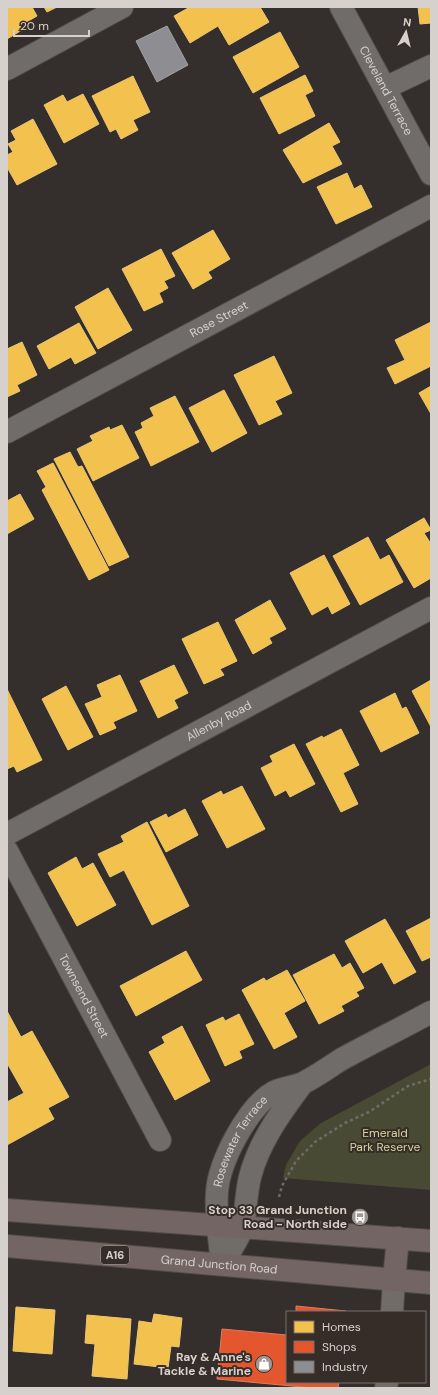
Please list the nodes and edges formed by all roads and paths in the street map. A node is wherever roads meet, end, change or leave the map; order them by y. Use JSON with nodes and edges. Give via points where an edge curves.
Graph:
{"nodes":[{"id":1,"x":122,"y":7,"type":"edge"},
{"id":2,"x":341,"y":7,"type":"edge"},
{"id":3,"x":431,"y":66,"type":"edge"},
{"id":4,"x":7,"y":69,"type":"edge"},
{"id":5,"x":385,"y":88,"type":"junction"},
{"id":6,"x":431,"y":174,"type":"edge"},
{"id":7,"x":431,"y":206,"type":"edge"},
{"id":8,"x":7,"y":432,"type":"edge"},
{"id":9,"x":431,"y":608,"type":"edge"},
{"id":10,"x":7,"y":834,"type":"edge"},
{"id":11,"x":7,"y":851,"type":"edge"},
{"id":12,"x":431,"y":1012,"type":"edge"},
{"id":13,"x":431,"y":1079,"type":"edge"},
{"id":14,"x":302,"y":1084,"type":"junction"},
{"id":15,"x":160,"y":1140,"type":"dead end"},
{"id":16,"x":279,"y":1197,"type":"dead end"},
{"id":17,"x":7,"y":1210,"type":"edge"},
{"id":18,"x":218,"y":1226,"type":"junction"},
{"id":19,"x":242,"y":1228,"type":"junction"},
{"id":20,"x":398,"y":1238,"type":"junction"},
{"id":21,"x":431,"y":1241,"type":"edge"},
{"id":22,"x":7,"y":1246,"type":"edge"},
{"id":23,"x":222,"y":1264,"type":"junction"},
{"id":24,"x":394,"y":1280,"type":"junction"},
{"id":25,"x":431,"y":1283,"type":"edge"},
{"id":26,"x":392,"y":1311,"type":"edge"}],
"edges":[{"from":1,"to":4,"type":"street"},
{"from":2,"to":5,"type":"street","name":"Cleveland Terrace"},
{"from":3,"to":5,"type":"street"},
{"from":5,"to":6,"type":"street","name":"Cleveland Terrace"},
{"from":7,"to":8,"type":"street","name":"Rose Street"},
{"from":9,"to":10,"type":"street","name":"Allenby Road"},
{"from":11,"to":15,"type":"street","name":"Townsend Street"},
{"from":12,"to":14,"type":"street","name":"Rosewater Terrace"},
{"from":13,"to":16,"type":"path","via":[[408,1086],[369,1112],[345,1123],[315,1142],[296,1161]]},
{"from":14,"to":18,"type":"street","name":"Rosewater Terrace","via":[[275,1092],[258,1104],[232,1143],[216,1191]]},
{"from":14,"to":19,"type":"street","name":"Rosewater Terrace","via":[[279,1115],[259,1154],[250,1178]]},
{"from":17,"to":18,"type":"highway"},
{"from":18,"to":19,"type":"highway"},
{"from":18,"to":23,"type":"street","name":"Rosewater Terrace"},
{"from":19,"to":20,"type":"highway"},
{"from":19,"to":23,"type":"street","name":"Rosewater Terrace"},
{"from":20,"to":21,"type":"highway"},
{"from":20,"to":24,"type":"highway"},
{"from":22,"to":23,"type":"highway","name":"Grand Junction Road","number":"A16"},
{"from":23,"to":24,"type":"highway","name":"Grand Junction Road","number":"A16"},
{"from":24,"to":25,"type":"highway","name":"Grand Junction Road","number":"A16"},
{"from":24,"to":26,"type":"street"}]}
